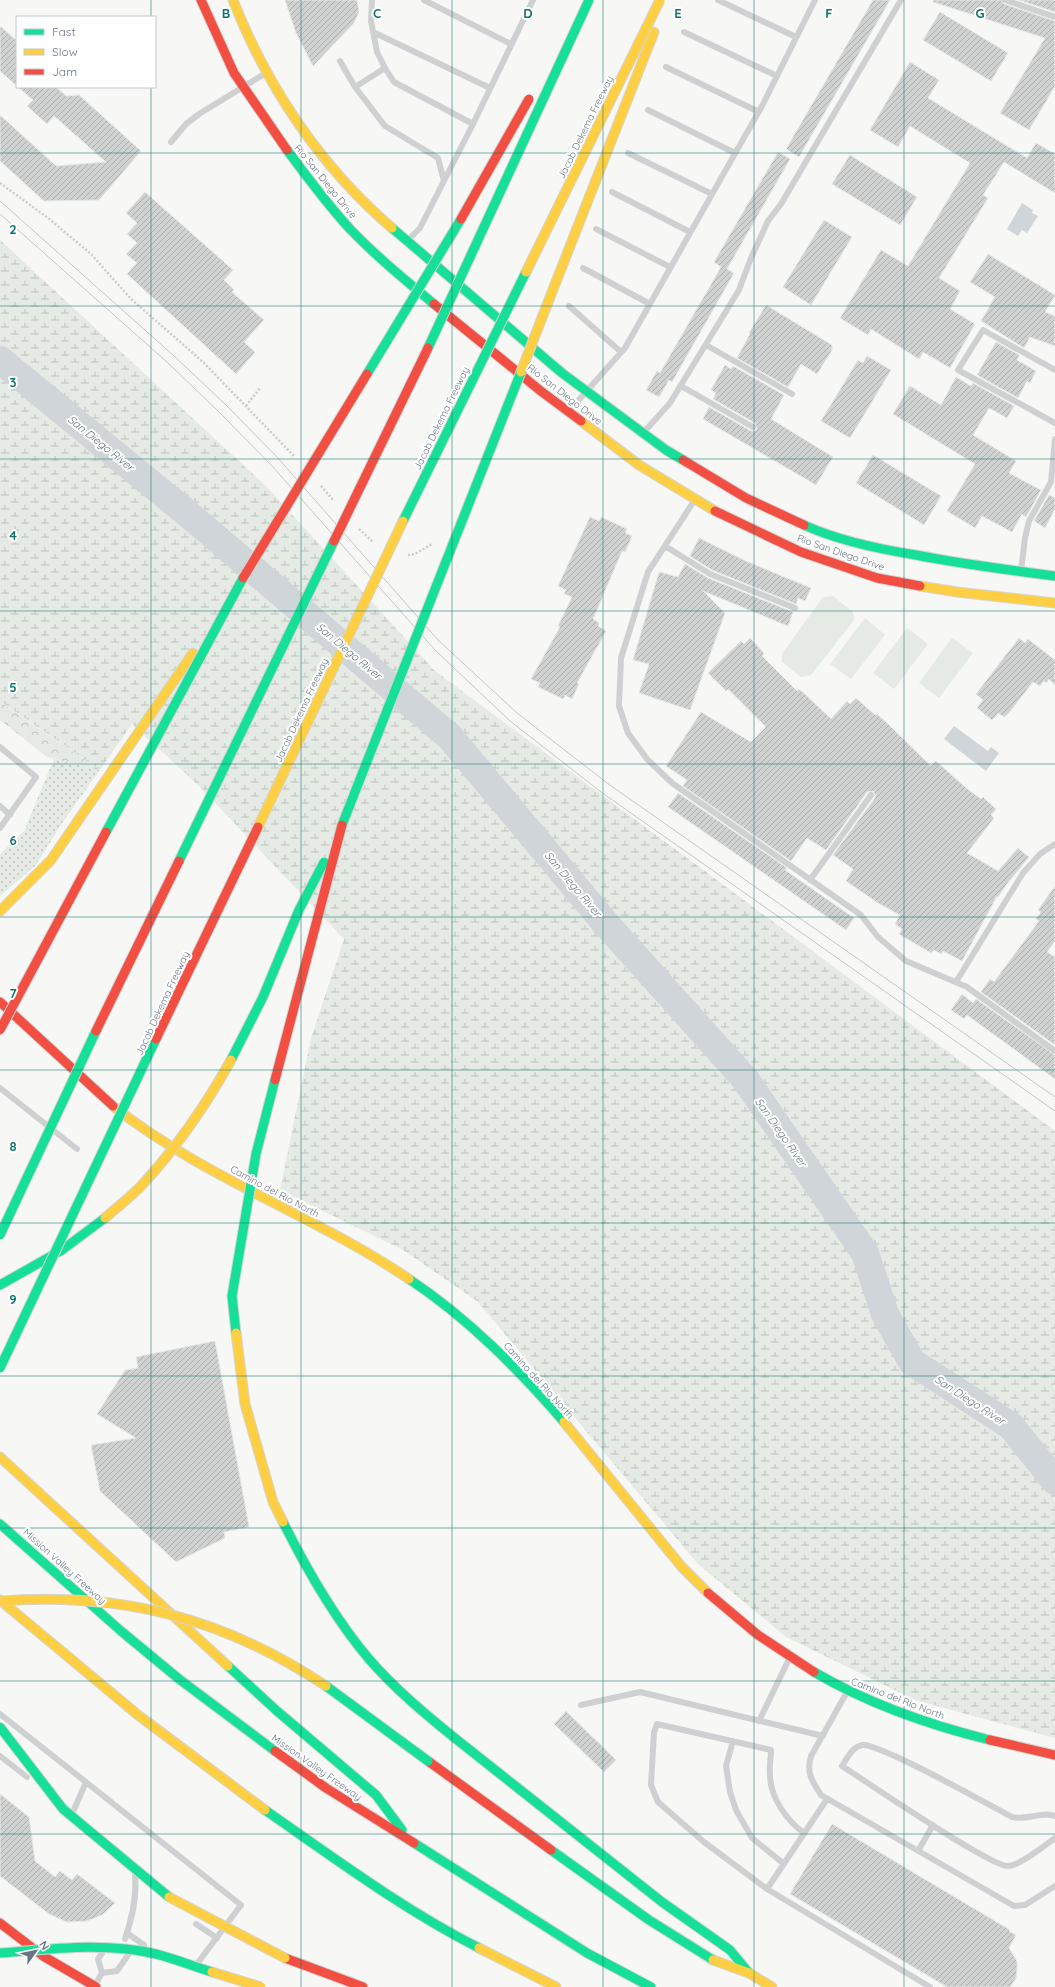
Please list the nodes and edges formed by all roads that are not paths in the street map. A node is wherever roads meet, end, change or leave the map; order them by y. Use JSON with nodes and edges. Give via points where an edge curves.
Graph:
{"nodes":[{"id":1,"x":201,"y":0,"type":"edge"},
{"id":2,"x":233,"y":0,"type":"edge"},
{"id":3,"x":372,"y":0,"type":"edge"},
{"id":4,"x":524,"y":0,"type":"edge"},
{"id":5,"x":586,"y":0,"type":"edge"},
{"id":6,"x":589,"y":0,"type":"edge"},
{"id":7,"x":660,"y":0,"type":"edge"},
{"id":8,"x":666,"y":0,"type":"edge"},
{"id":9,"x":718,"y":0,"type":"edge"},
{"id":10,"x":815,"y":0,"type":"edge"},
{"id":11,"x":901,"y":0,"type":"edge"},
{"id":12,"x":1006,"y":0,"type":"edge"},
{"id":13,"x":429,"y":1,"type":"edge"},
{"id":14,"x":532,"y":2,"type":"edge"},
{"id":15,"x":1055,"y":17,"type":"edge"},
{"id":16,"x":373,"y":32,"type":"junction"},
{"id":17,"x":684,"y":32,"type":"dead end"},
{"id":18,"x":796,"y":37,"type":"junction"},
{"id":19,"x":512,"y":44,"type":"junction"},
{"id":20,"x":340,"y":60,"type":"dead end"},
{"id":21,"x":550,"y":62,"type":"dead end"},
{"id":22,"x":666,"y":67,"type":"dead end"},
{"id":23,"x":385,"y":68,"type":"junction"},
{"id":24,"x":267,"y":73,"type":"junction"},
{"id":25,"x":777,"y":76,"type":"junction"},
{"id":26,"x":355,"y":87,"type":"junction"},
{"id":27,"x":244,"y":88,"type":"junction"},
{"id":28,"x":490,"y":88,"type":"junction"},
{"id":29,"x":532,"y":93,"type":"dead end"},
{"id":30,"x":648,"y":110,"type":"dead end"},
{"id":31,"x":758,"y":112,"type":"junction"},
{"id":32,"x":473,"y":124,"type":"junction"},
{"id":33,"x":171,"y":142,"type":"dead end"},
{"id":34,"x":628,"y":153,"type":"dead end"},
{"id":35,"x":735,"y":153,"type":"junction"},
{"id":36,"x":444,"y":181,"type":"junction"},
{"id":37,"x":612,"y":192,"type":"dead end"},
{"id":38,"x":712,"y":194,"type":"junction"},
{"id":39,"x":596,"y":229,"type":"dead end"},
{"id":40,"x":690,"y":232,"type":"junction"},
{"id":41,"x":407,"y":241,"type":"junction"},
{"id":42,"x":670,"y":267,"type":"junction"},
{"id":43,"x":583,"y":268,"type":"dead end"},
{"id":44,"x":650,"y":304,"type":"junction"},
{"id":45,"x":569,"y":306,"type":"dead end"},
{"id":46,"x":706,"y":345,"type":"junction"},
{"id":47,"x":621,"y":352,"type":"junction"},
{"id":48,"x":1055,"y":370,"type":"edge"},
{"id":49,"x":681,"y":386,"type":"junction"},
{"id":50,"x":586,"y":391,"type":"junction"},
{"id":51,"x":792,"y":394,"type":"dead end"},
{"id":52,"x":568,"y":412,"type":"junction"},
{"id":53,"x":1055,"y":423,"type":"edge"},
{"id":54,"x":753,"y":427,"type":"dead end"},
{"id":55,"x":644,"y":433,"type":"junction"},
{"id":56,"x":1055,"y":439,"type":"edge"},
{"id":57,"x":695,"y":499,"type":"junction"},
{"id":58,"x":665,"y":546,"type":"junction"},
{"id":59,"x":1021,"y":572,"type":"junction"},
{"id":60,"x":1055,"y":576,"type":"edge"},
{"id":61,"x":233,"y":594,"type":"junction"},
{"id":62,"x":1055,"y":603,"type":"edge"},
{"id":63,"x":795,"y":608,"type":"dead end"},
{"id":64,"x":0,"y":747,"type":"edge"},
{"id":65,"x":871,"y":795,"type":"dead end"},
{"id":66,"x":0,"y":806,"type":"edge"},
{"id":67,"x":10,"y":815,"type":"junction"},
{"id":68,"x":342,"y":825,"type":"junction"},
{"id":69,"x":0,"y":828,"type":"edge"},
{"id":70,"x":1055,"y":844,"type":"edge"},
{"id":71,"x":810,"y":880,"type":"junction"},
{"id":72,"x":0,"y":911,"type":"edge"},
{"id":73,"x":956,"y":982,"type":"junction"},
{"id":74,"x":0,"y":1002,"type":"edge"},
{"id":75,"x":0,"y":1030,"type":"edge"},
{"id":76,"x":1055,"y":1051,"type":"edge"},
{"id":77,"x":0,"y":1088,"type":"edge"},
{"id":78,"x":77,"y":1149,"type":"dead end"},
{"id":79,"x":0,"y":1235,"type":"edge"},
{"id":80,"x":0,"y":1285,"type":"edge"},
{"id":81,"x":0,"y":1368,"type":"edge"},
{"id":82,"x":0,"y":1456,"type":"edge"},
{"id":83,"x":0,"y":1524,"type":"edge"},
{"id":84,"x":0,"y":1601,"type":"edge"},
{"id":85,"x":790,"y":1658,"type":"junction"},
{"id":86,"x":848,"y":1691,"type":"junction"},
{"id":87,"x":581,"y":1705,"type":"dead end"},
{"id":88,"x":0,"y":1714,"type":"edge"},
{"id":89,"x":759,"y":1721,"type":"junction"},
{"id":90,"x":0,"y":1727,"type":"edge"},
{"id":91,"x":823,"y":1736,"type":"junction"},
{"id":92,"x":733,"y":1741,"type":"junction"},
{"id":93,"x":1055,"y":1755,"type":"edge"},
{"id":94,"x":0,"y":1756,"type":"edge"},
{"id":95,"x":86,"y":1782,"type":"junction"},
{"id":96,"x":826,"y":1799,"type":"junction"},
{"id":97,"x":73,"y":1812,"type":"junction"},
{"id":98,"x":1055,"y":1816,"type":"edge"},
{"id":99,"x":933,"y":1825,"type":"junction"},
{"id":100,"x":804,"y":1833,"type":"junction"},
{"id":101,"x":1055,"y":1838,"type":"edge"},
{"id":102,"x":408,"y":1839,"type":"junction"},
{"id":103,"x":918,"y":1851,"type":"junction"},
{"id":104,"x":784,"y":1864,"type":"junction"},
{"id":105,"x":135,"y":1882,"type":"junction"},
{"id":106,"x":142,"y":1886,"type":"dead end"},
{"id":107,"x":1055,"y":1886,"type":"edge"},
{"id":108,"x":767,"y":1889,"type":"junction"},
{"id":109,"x":160,"y":1899,"type":"dead end"},
{"id":110,"x":166,"y":1903,"type":"dead end"},
{"id":111,"x":192,"y":1920,"type":"dead end"},
{"id":112,"x":0,"y":1923,"type":"edge"},
{"id":113,"x":126,"y":1936,"type":"junction"},
{"id":114,"x":216,"y":1938,"type":"junction"},
{"id":115,"x":0,"y":1953,"type":"edge"},
{"id":116,"x":176,"y":1967,"type":"dead end"},
{"id":117,"x":102,"y":1973,"type":"junction"},
{"id":118,"x":749,"y":1973,"type":"junction"},
{"id":119,"x":189,"y":1976,"type":"dead end"},
{"id":120,"x":95,"y":1986,"type":"edge"},
{"id":121,"x":261,"y":1987,"type":"edge"},
{"id":122,"x":363,"y":1987,"type":"edge"},
{"id":123,"x":556,"y":1987,"type":"edge"},
{"id":124,"x":651,"y":1987,"type":"edge"},
{"id":125,"x":772,"y":1987,"type":"edge"},
{"id":126,"x":930,"y":1987,"type":"edge"}],
"edges":[{"from":1,"to":27,"type":"main road","name":"Rio San Diego Drive","via":[[234,73]]},
{"from":2,"to":24,"type":"main road","name":"Rio San Diego Drive","via":[[245,31]]},
{"from":3,"to":16,"type":"lane"},
{"from":4,"to":14,"type":"lane"},
{"from":5,"to":21,"type":"main road"},
{"from":6,"to":79,"type":"main road","bridge":true,"via":[[438,327],[100,1023]]},
{"from":7,"to":81,"type":"main road","name":"Jacob Dekema Freeway","bridge":true,"via":[[424,477]]},
{"from":8,"to":68,"type":"main road","bridge":true},
{"from":9,"to":18,"type":"lane"},
{"from":10,"to":18,"type":"lane"},
{"from":11,"to":46,"type":"lane","via":[[768,222],[739,290]]},
{"from":12,"to":15,"type":"lane"},
{"from":13,"to":19,"type":"lane"},
{"from":14,"to":19,"type":"lane"},
{"from":16,"to":23,"type":"lane","via":[[377,52]]},
{"from":16,"to":28,"type":"lane"},
{"from":17,"to":25,"type":"lane"},
{"from":18,"to":25,"type":"lane"},
{"from":19,"to":28,"type":"lane"},
{"from":20,"to":26,"type":"lane"},
{"from":22,"to":31,"type":"lane"},
{"from":23,"to":26,"type":"lane"},
{"from":23,"to":32,"type":"lane","via":[[394,82]]},
{"from":24,"to":27,"type":"lane"},
{"from":24,"to":41,"type":"main road","name":"Rio San Diego Drive","via":[[284,104],[336,172]]},
{"from":25,"to":31,"type":"lane"},
{"from":26,"to":36,"type":"lane","via":[[385,126],[438,158]]},
{"from":27,"to":33,"type":"lane","via":[[195,117]]},
{"from":27,"to":52,"type":"main road","name":"Rio San Diego Drive","via":[[317,191],[350,229],[395,272]]},
{"from":28,"to":32,"type":"lane"},
{"from":29,"to":61,"type":"main road","bridge":true,"via":[[448,242]]},
{"from":30,"to":35,"type":"lane"},
{"from":31,"to":35,"type":"lane"},
{"from":32,"to":36,"type":"lane"},
{"from":34,"to":38,"type":"lane"},
{"from":35,"to":38,"type":"lane"},
{"from":36,"to":41,"type":"lane","via":[[420,228]]},
{"from":37,"to":40,"type":"lane"},
{"from":38,"to":40,"type":"lane"},
{"from":39,"to":42,"type":"lane"},
{"from":40,"to":42,"type":"lane"},
{"from":41,"to":50,"type":"main road","name":"Rio San Diego Drive"},
{"from":42,"to":44,"type":"lane"},
{"from":43,"to":44,"type":"lane"},
{"from":44,"to":47,"type":"lane"},
{"from":45,"to":47,"type":"lane"},
{"from":46,"to":49,"type":"lane"},
{"from":46,"to":51,"type":"lane"},
{"from":47,"to":50,"type":"lane"},
{"from":48,"to":53,"type":"lane","via":[[983,330],[958,370]]},
{"from":49,"to":54,"type":"lane"},
{"from":49,"to":55,"type":"lane"},
{"from":50,"to":52,"type":"lane"},
{"from":50,"to":55,"type":"main road","name":"Rio San Diego Drive"},
{"from":52,"to":57,"type":"main road","name":"Rio San Diego Drive","via":[[639,465]]},
{"from":55,"to":59,"type":"main road","name":"Rio San Diego Drive","via":[[666,450],[746,498],[819,532],[880,549]]},
{"from":56,"to":59,"type":"lane","via":[[1051,482],[1029,521]]},
{"from":57,"to":58,"type":"lane"},
{"from":57,"to":62,"type":"main road","name":"Rio San Diego Drive","via":[[722,515],[801,552],[877,578],[957,592]]},
{"from":58,"to":63,"type":"lane","via":[[710,574]]},
{"from":58,"to":71,"type":"lane","via":[[648,572],[621,658],[619,706],[628,734],[647,759],[672,783]]},
{"from":59,"to":60,"type":"main road","name":"Rio San Diego Drive"},
{"from":61,"to":72,"type":"main road","bridge":true,"via":[[51,860]]},
{"from":61,"to":75,"type":"main road","bridge":true},
{"from":64,"to":67,"type":"lane","via":[[36,777]]},
{"from":65,"to":71,"type":"lane"},
{"from":66,"to":67,"type":"lane"},
{"from":67,"to":69,"type":"lane"},
{"from":68,"to":80,"type":"main road","bridge":true,"via":[[299,910],[263,997],[238,1047],[210,1098],[181,1139],[140,1186],[105,1218],[62,1250]]},
{"from":68,"to":118,"type":"main road","bridge":true,"via":[[256,1154],[232,1296],[245,1404],[273,1502],[302,1560],[336,1616],[369,1659],[411,1702],[662,1902],[730,1950]]},
{"from":70,"to":73,"type":"lane","via":[[1040,854],[1023,873]]},
{"from":71,"to":73,"type":"lane","via":[[861,916],[878,937],[906,961]]},
{"from":73,"to":76,"type":"lane","via":[[967,987]]},
{"from":74,"to":85,"type":"main road","name":"Camino del Rio North","via":[[105,1097],[152,1134],[202,1165],[393,1269],[461,1316],[488,1339],[536,1389],[659,1540],[706,1592],[761,1638]]},
{"from":77,"to":78,"type":"lane"},
{"from":82,"to":102,"type":"main road","via":[[277,1711],[376,1795]]},
{"from":83,"to":102,"type":"main road","name":"Mission Valley Freeway","via":[[179,1679],[326,1788]]},
{"from":84,"to":118,"type":"main road","bridge":true,"via":[[79,1599],[141,1608],[204,1624],[266,1650],[320,1681],[649,1920],[718,1963]]},
{"from":84,"to":123,"type":"main road","via":[[138,1715],[250,1800],[344,1865],[452,1934]]},
{"from":85,"to":86,"type":"main road","name":"Camino del Rio North"},
{"from":85,"to":89,"type":"lane"},
{"from":86,"to":91,"type":"lane"},
{"from":86,"to":93,"type":"main road","name":"Camino del Rio North","via":[[907,1716],[941,1727]]},
{"from":87,"to":89,"type":"lane","via":[[640,1692]]},
{"from":88,"to":95,"type":"lane"},
{"from":89,"to":91,"type":"lane"},
{"from":90,"to":122,"type":"main road","bridge":true,"via":[[63,1809],[172,1900],[285,1958]]},
{"from":91,"to":96,"type":"lane","via":[[811,1756],[808,1768],[821,1796]]},
{"from":92,"to":100,"type":"lane","via":[[771,1750],[769,1776],[776,1799],[792,1824]]},
{"from":92,"to":104,"type":"lane","via":[[726,1766],[736,1810],[752,1838]]},
{"from":92,"to":108,"type":"lane","via":[[657,1724],[654,1732],[651,1785],[658,1802],[704,1842]]},
{"from":94,"to":97,"type":"lane"},
{"from":95,"to":97,"type":"lane"},
{"from":95,"to":114,"type":"lane","via":[[240,1904]]},
{"from":96,"to":100,"type":"lane"},
{"from":96,"to":103,"type":"lane"},
{"from":97,"to":105,"type":"lane","via":[[133,1858]]},
{"from":98,"to":99,"type":"lane","via":[[1046,1813],[1020,1819],[1012,1817],[878,1748],[861,1745],[852,1750],[842,1766]]},
{"from":99,"to":101,"type":"lane","via":[[999,1864],[1007,1866],[1014,1865]]},
{"from":99,"to":103,"type":"lane"},
{"from":100,"to":104,"type":"lane"},
{"from":102,"to":124,"type":"main road","name":"Mission Valley Freeway","via":[[587,1953]]},
{"from":103,"to":107,"type":"lane","via":[[1014,1906],[1025,1905]]},
{"from":104,"to":108,"type":"lane"},
{"from":105,"to":106,"type":"lane"},
{"from":105,"to":113,"type":"lane","via":[[136,1893]]},
{"from":108,"to":126,"type":"lane"},
{"from":109,"to":110,"type":"lane"},
{"from":111,"to":114,"type":"lane"},
{"from":112,"to":120,"type":"main road","via":[[43,1956]]},
{"from":113,"to":116,"type":"lane"},
{"from":113,"to":117,"type":"lane","via":[[111,1942],[98,1959]]},
{"from":113,"to":117,"type":"lane","via":[[128,1955],[117,1971]]},
{"from":114,"to":119,"type":"lane"},
{"from":115,"to":121,"type":"main road","bridge":true,"via":[[59,1948],[108,1948],[155,1954]]},
{"from":117,"to":120,"type":"lane"},
{"from":118,"to":125,"type":"main road"}]}
